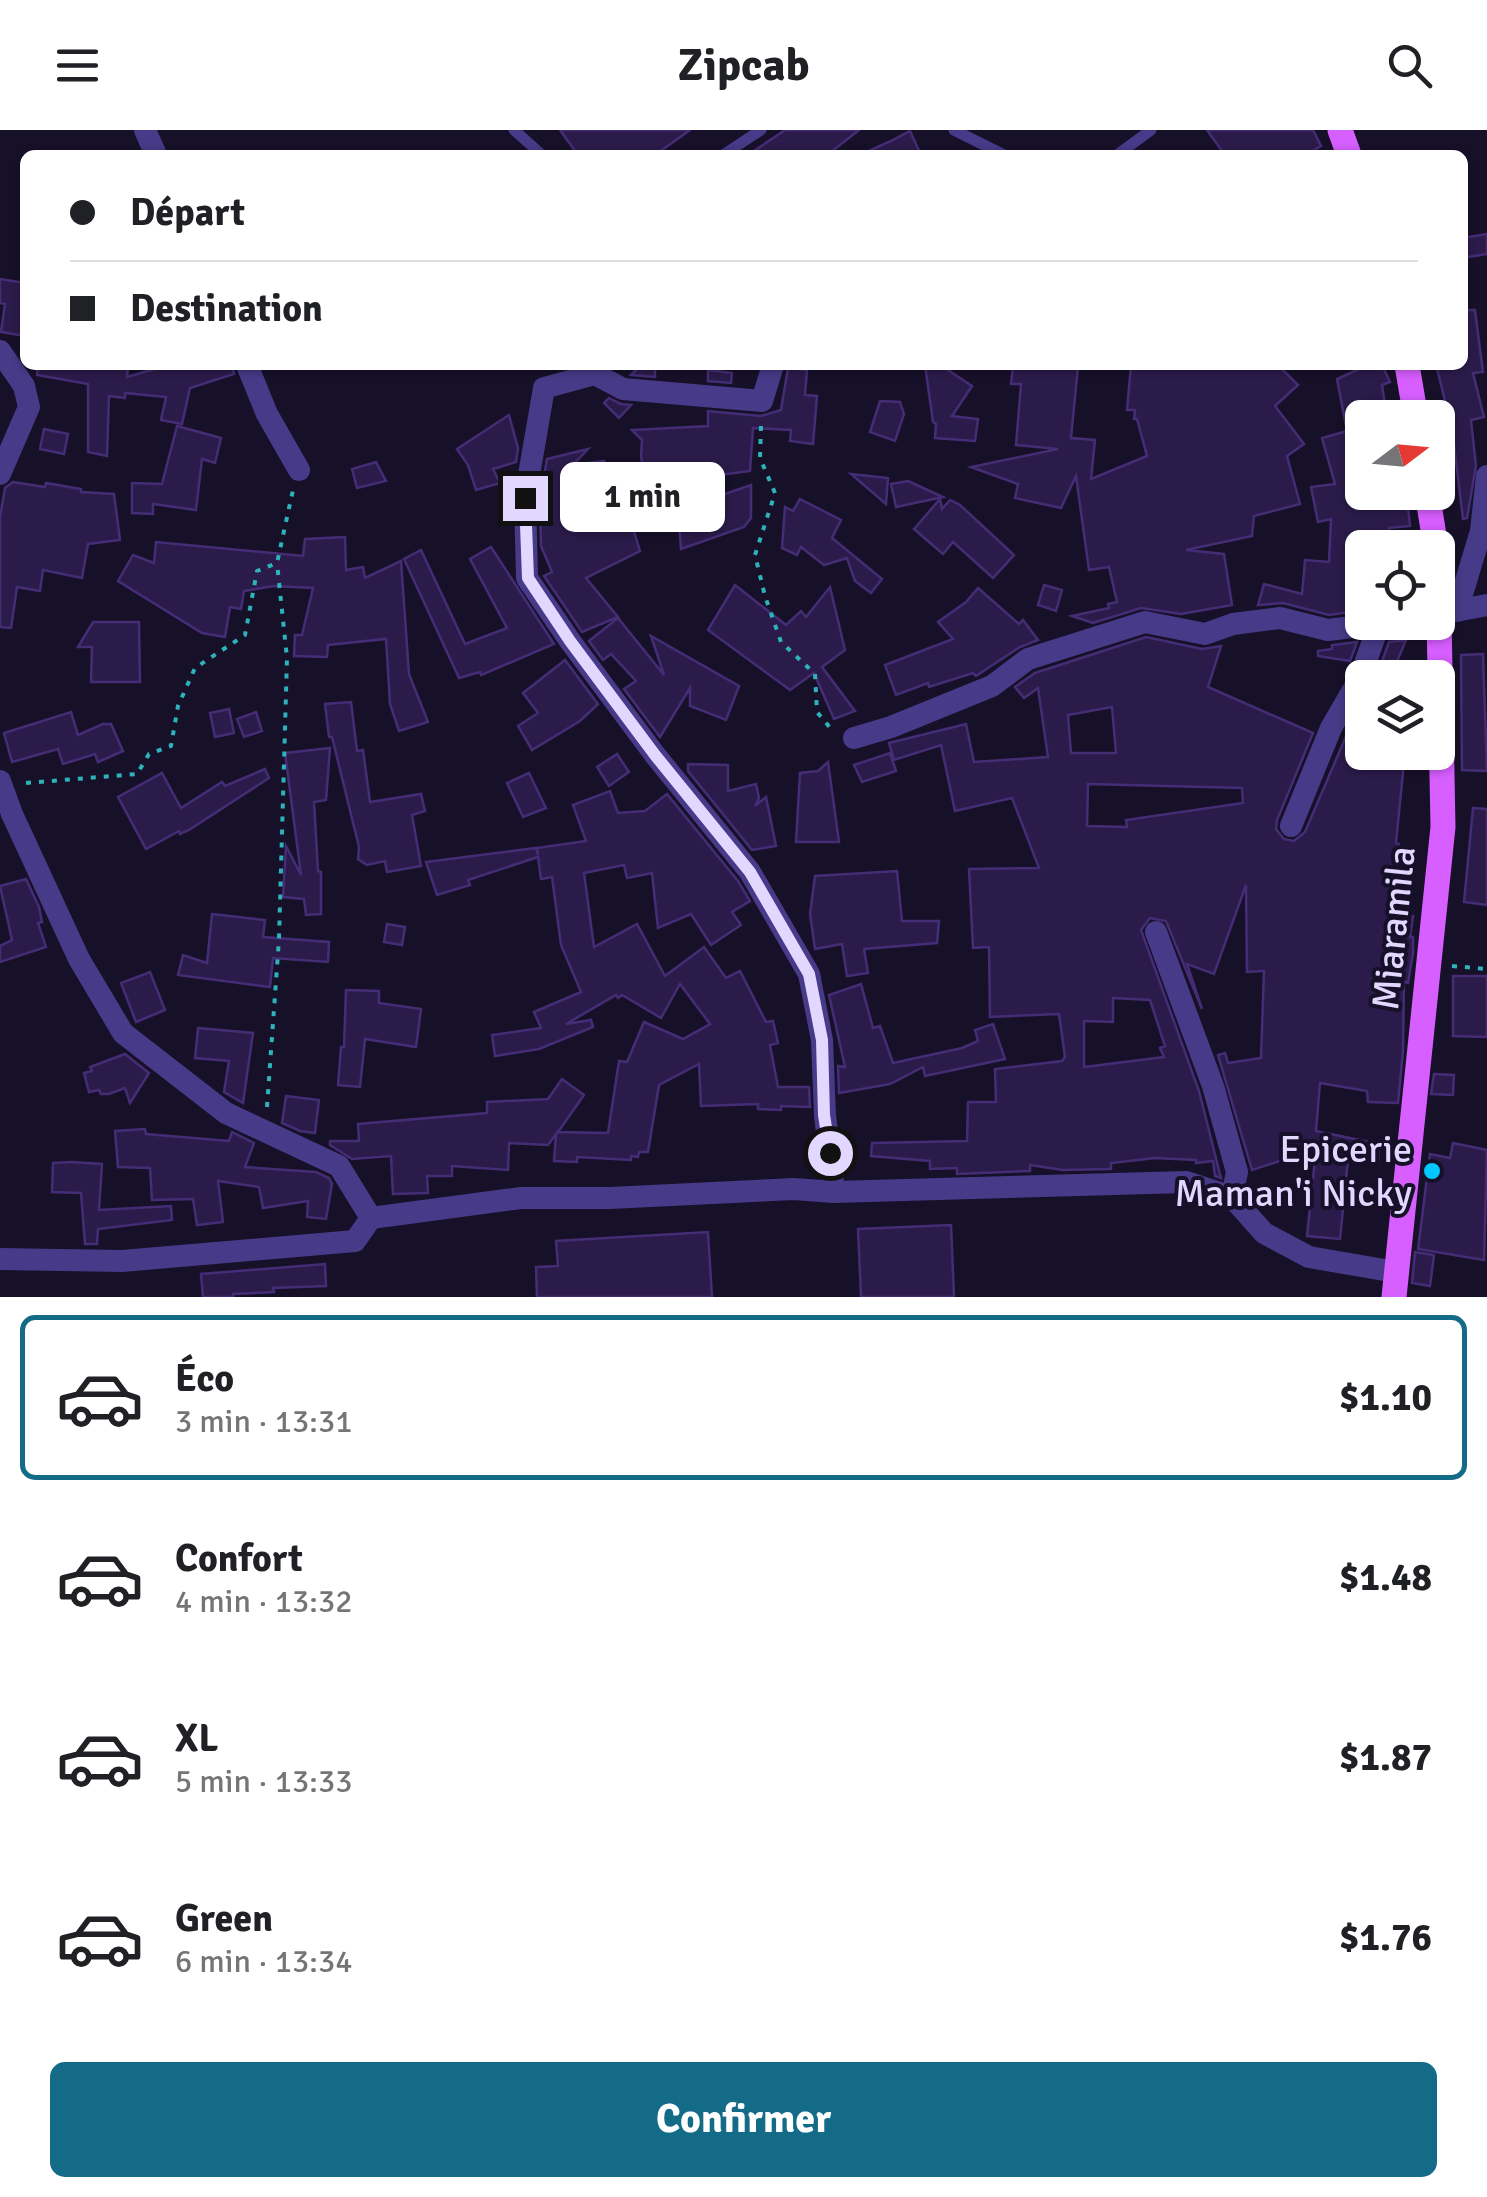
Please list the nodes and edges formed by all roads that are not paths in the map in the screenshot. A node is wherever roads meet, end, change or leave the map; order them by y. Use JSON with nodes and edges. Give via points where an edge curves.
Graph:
{"nodes":[{"id":1,"x":514,"y":130,"type":"edge"},
{"id":2,"x":762,"y":130,"type":"edge"},
{"id":3,"x":954,"y":130,"type":"edge"},
{"id":4,"x":1151,"y":130,"type":"edge"},
{"id":5,"x":536,"y":150,"type":"edge"},
{"id":6,"x":730,"y":150,"type":"edge"},
{"id":7,"x":994,"y":150,"type":"edge"},
{"id":8,"x":1124,"y":150,"type":"edge"},
{"id":9,"x":0,"y":351,"type":"edge"},
{"id":10,"x":249,"y":370,"type":"edge"},
{"id":11,"x":771,"y":370,"type":"edge"},
{"id":12,"x":1408,"y":370,"type":"edge"},
{"id":13,"x":1413,"y":400,"type":"edge"},
{"id":14,"x":299,"y":470,"type":"road end"},
{"id":15,"x":0,"y":474,"type":"edge"},
{"id":16,"x":1487,"y":476,"type":"edge"},
{"id":17,"x":1455,"y":590,"type":"edge"},
{"id":18,"x":1487,"y":604,"type":"edge"},
{"id":19,"x":1455,"y":612,"type":"edge"},
{"id":20,"x":1345,"y":628,"type":"edge"},
{"id":21,"x":1373,"y":640,"type":"edge"},
{"id":22,"x":1444,"y":640,"type":"edge"},
{"id":23,"x":854,"y":738,"type":"road end"},
{"id":24,"x":1,"y":783,"type":"edge"},
{"id":25,"x":1292,"y":826,"type":"dead end"},
{"id":26,"x":1156,"y":932,"type":"dead end"},
{"id":27,"x":834,"y":1192,"type":"junction"},
{"id":28,"x":1232,"y":1198,"type":"junction"},
{"id":29,"x":371,"y":1218,"type":"junction"},
{"id":30,"x":0,"y":1259,"type":"edge"},
{"id":31,"x":1395,"y":1285,"type":"edge"}],
"edges":[{"from":1,"to":5,"type":"lane"},
{"from":2,"to":6,"type":"lane"},
{"from":3,"to":7,"type":"lane"},
{"from":4,"to":8,"type":"lane"},
{"from":9,"to":15,"type":"street","via":[[29,406]]},
{"from":10,"to":14,"type":"street"},
{"from":11,"to":27,"type":"street","via":[[762,401],[623,390],[595,374],[544,388],[525,498],[528,578],[655,755],[750,872],[809,974],[822,1040]]},
{"from":12,"to":13,"type":"main road"},
{"from":16,"to":17,"type":"street","via":[[1481,531]]},
{"from":18,"to":19,"type":"street"},
{"from":20,"to":23,"type":"street","via":[[1280,618],[1205,634],[1145,622],[1028,658],[992,686]]},
{"from":21,"to":25,"type":"street"},
{"from":22,"to":31,"type":"main road","name":"Miaramila","via":[[1442,827]]},
{"from":24,"to":29,"type":"street","via":[[78,958],[123,1033],[226,1112],[338,1166]]},
{"from":26,"to":28,"type":"street","via":[[1213,1086],[1237,1172]]},
{"from":27,"to":28,"type":"street","via":[[1186,1182]]},
{"from":27,"to":29,"type":"street","via":[[521,1198]]},
{"from":28,"to":31,"type":"street","via":[[1264,1232],[1309,1257]]},
{"from":29,"to":30,"type":"street","via":[[355,1241],[122,1262]]}]}
